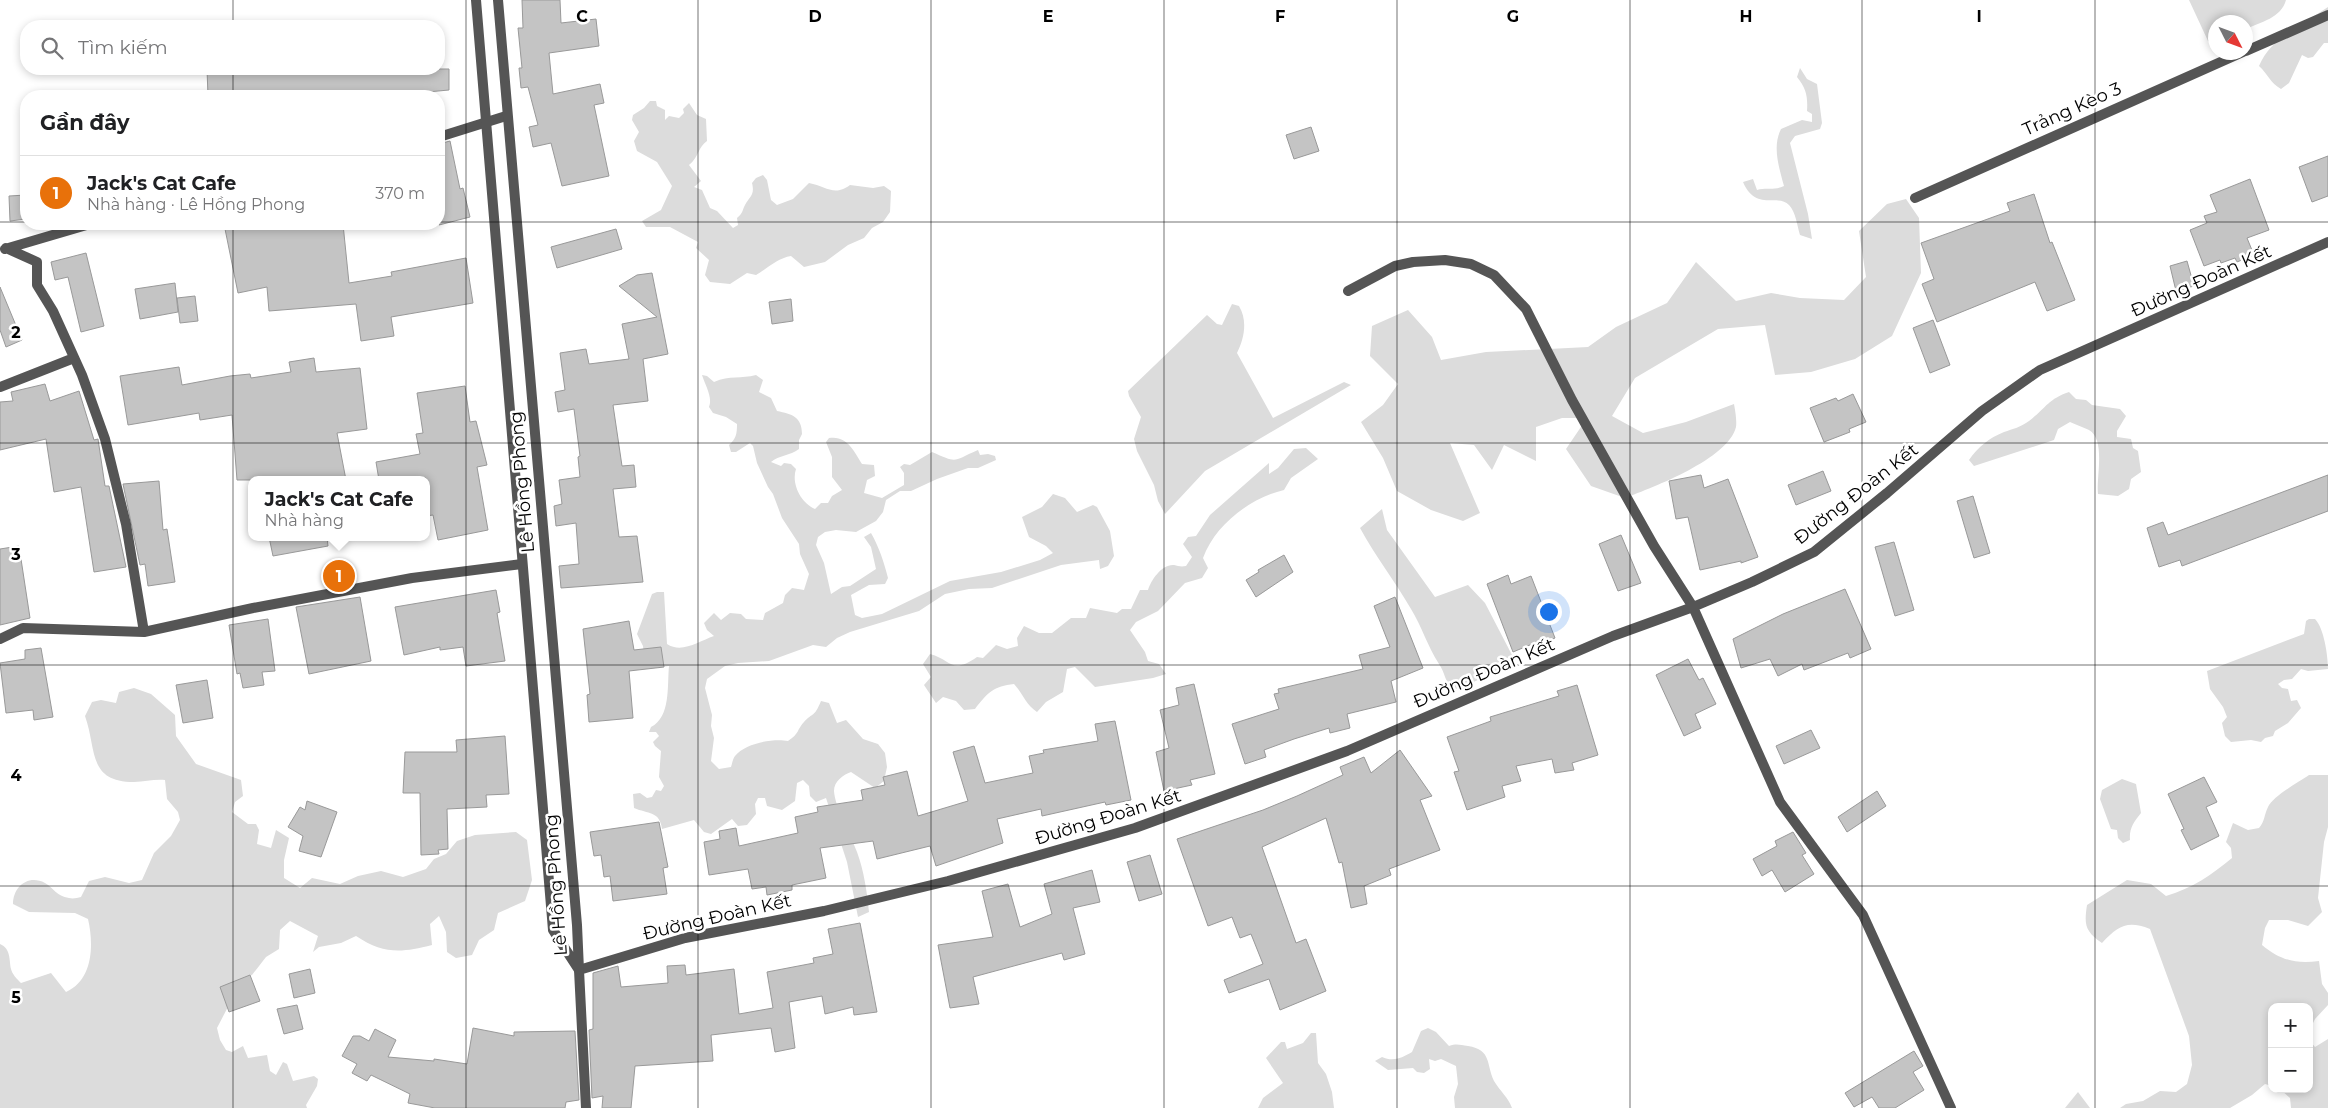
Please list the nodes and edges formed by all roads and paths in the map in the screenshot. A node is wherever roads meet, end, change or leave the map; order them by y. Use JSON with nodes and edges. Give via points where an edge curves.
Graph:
{"nodes":[{"id":1,"x":476,"y":0,"type":"edge"},
{"id":2,"x":498,"y":0,"type":"edge"},
{"id":3,"x":2328,"y":15,"type":"edge"},
{"id":4,"x":2253,"y":48,"type":"edge"},
{"id":5,"x":2226,"y":60,"type":"edge"},
{"id":6,"x":506,"y":116,"type":"junction"},
{"id":7,"x":485,"y":123,"type":"junction"},
{"id":8,"x":445,"y":135,"type":"edge"},
{"id":9,"x":1915,"y":198,"type":"dead end"},
{"id":10,"x":69,"y":230,"type":"edge"},
{"id":11,"x":2328,"y":242,"type":"edge"},
{"id":12,"x":3,"y":249,"type":"edge"},
{"id":13,"x":1348,"y":291,"type":"dead end"},
{"id":14,"x":74,"y":358,"type":"junction"},
{"id":15,"x":0,"y":387,"type":"edge"},
{"id":16,"x":522,"y":564,"type":"junction"},
{"id":17,"x":1693,"y":607,"type":"junction"},
{"id":18,"x":144,"y":632,"type":"junction"},
{"id":19,"x":0,"y":639,"type":"edge"},
{"id":20,"x":579,"y":970,"type":"junction"},
{"id":21,"x":586,"y":1108,"type":"edge"},
{"id":22,"x":1951,"y":1108,"type":"edge"}],
"edges":[{"from":1,"to":7,"type":"street","name":"Lê Hồng Phong"},
{"from":2,"to":6,"type":"street","name":"Lê Hồng Phong"},
{"from":3,"to":4,"type":"street","name":"Trảng Kèo 3"},
{"from":5,"to":9,"type":"street","name":"Trảng Kèo 3"},
{"from":6,"to":7,"type":"street"},
{"from":6,"to":20,"type":"street","name":"Lê Hồng Phong"},
{"from":7,"to":8,"type":"street"},
{"from":7,"to":16,"type":"street","name":"Lê Hồng Phong"},
{"from":10,"to":12,"type":"street"},
{"from":11,"to":17,"type":"street","name":"Đường Đoàn Kết","via":[[2040,370],[1982,411],[1814,552]]},
{"from":12,"to":14,"type":"street","via":[[37,262],[37,284]]},
{"from":13,"to":17,"type":"street","via":[[1394,266],[1429,260],[1465,263],[1500,279],[1529,313],[1572,400],[1654,546]]},
{"from":14,"to":15,"type":"street"},
{"from":14,"to":18,"type":"street","via":[[105,439],[126,524]]},
{"from":16,"to":18,"type":"street","via":[[412,578]]},
{"from":16,"to":20,"type":"street","name":"Lê Hồng Phong","via":[[553,930]]},
{"from":17,"to":20,"type":"street","name":"Đường Đoàn Kết","via":[[1613,636],[1347,751],[1135,828],[948,881],[685,938]]},
{"from":17,"to":22,"type":"street","via":[[1780,802],[1863,915]]},
{"from":18,"to":19,"type":"street","via":[[23,628]]},
{"from":20,"to":21,"type":"street"}]}
